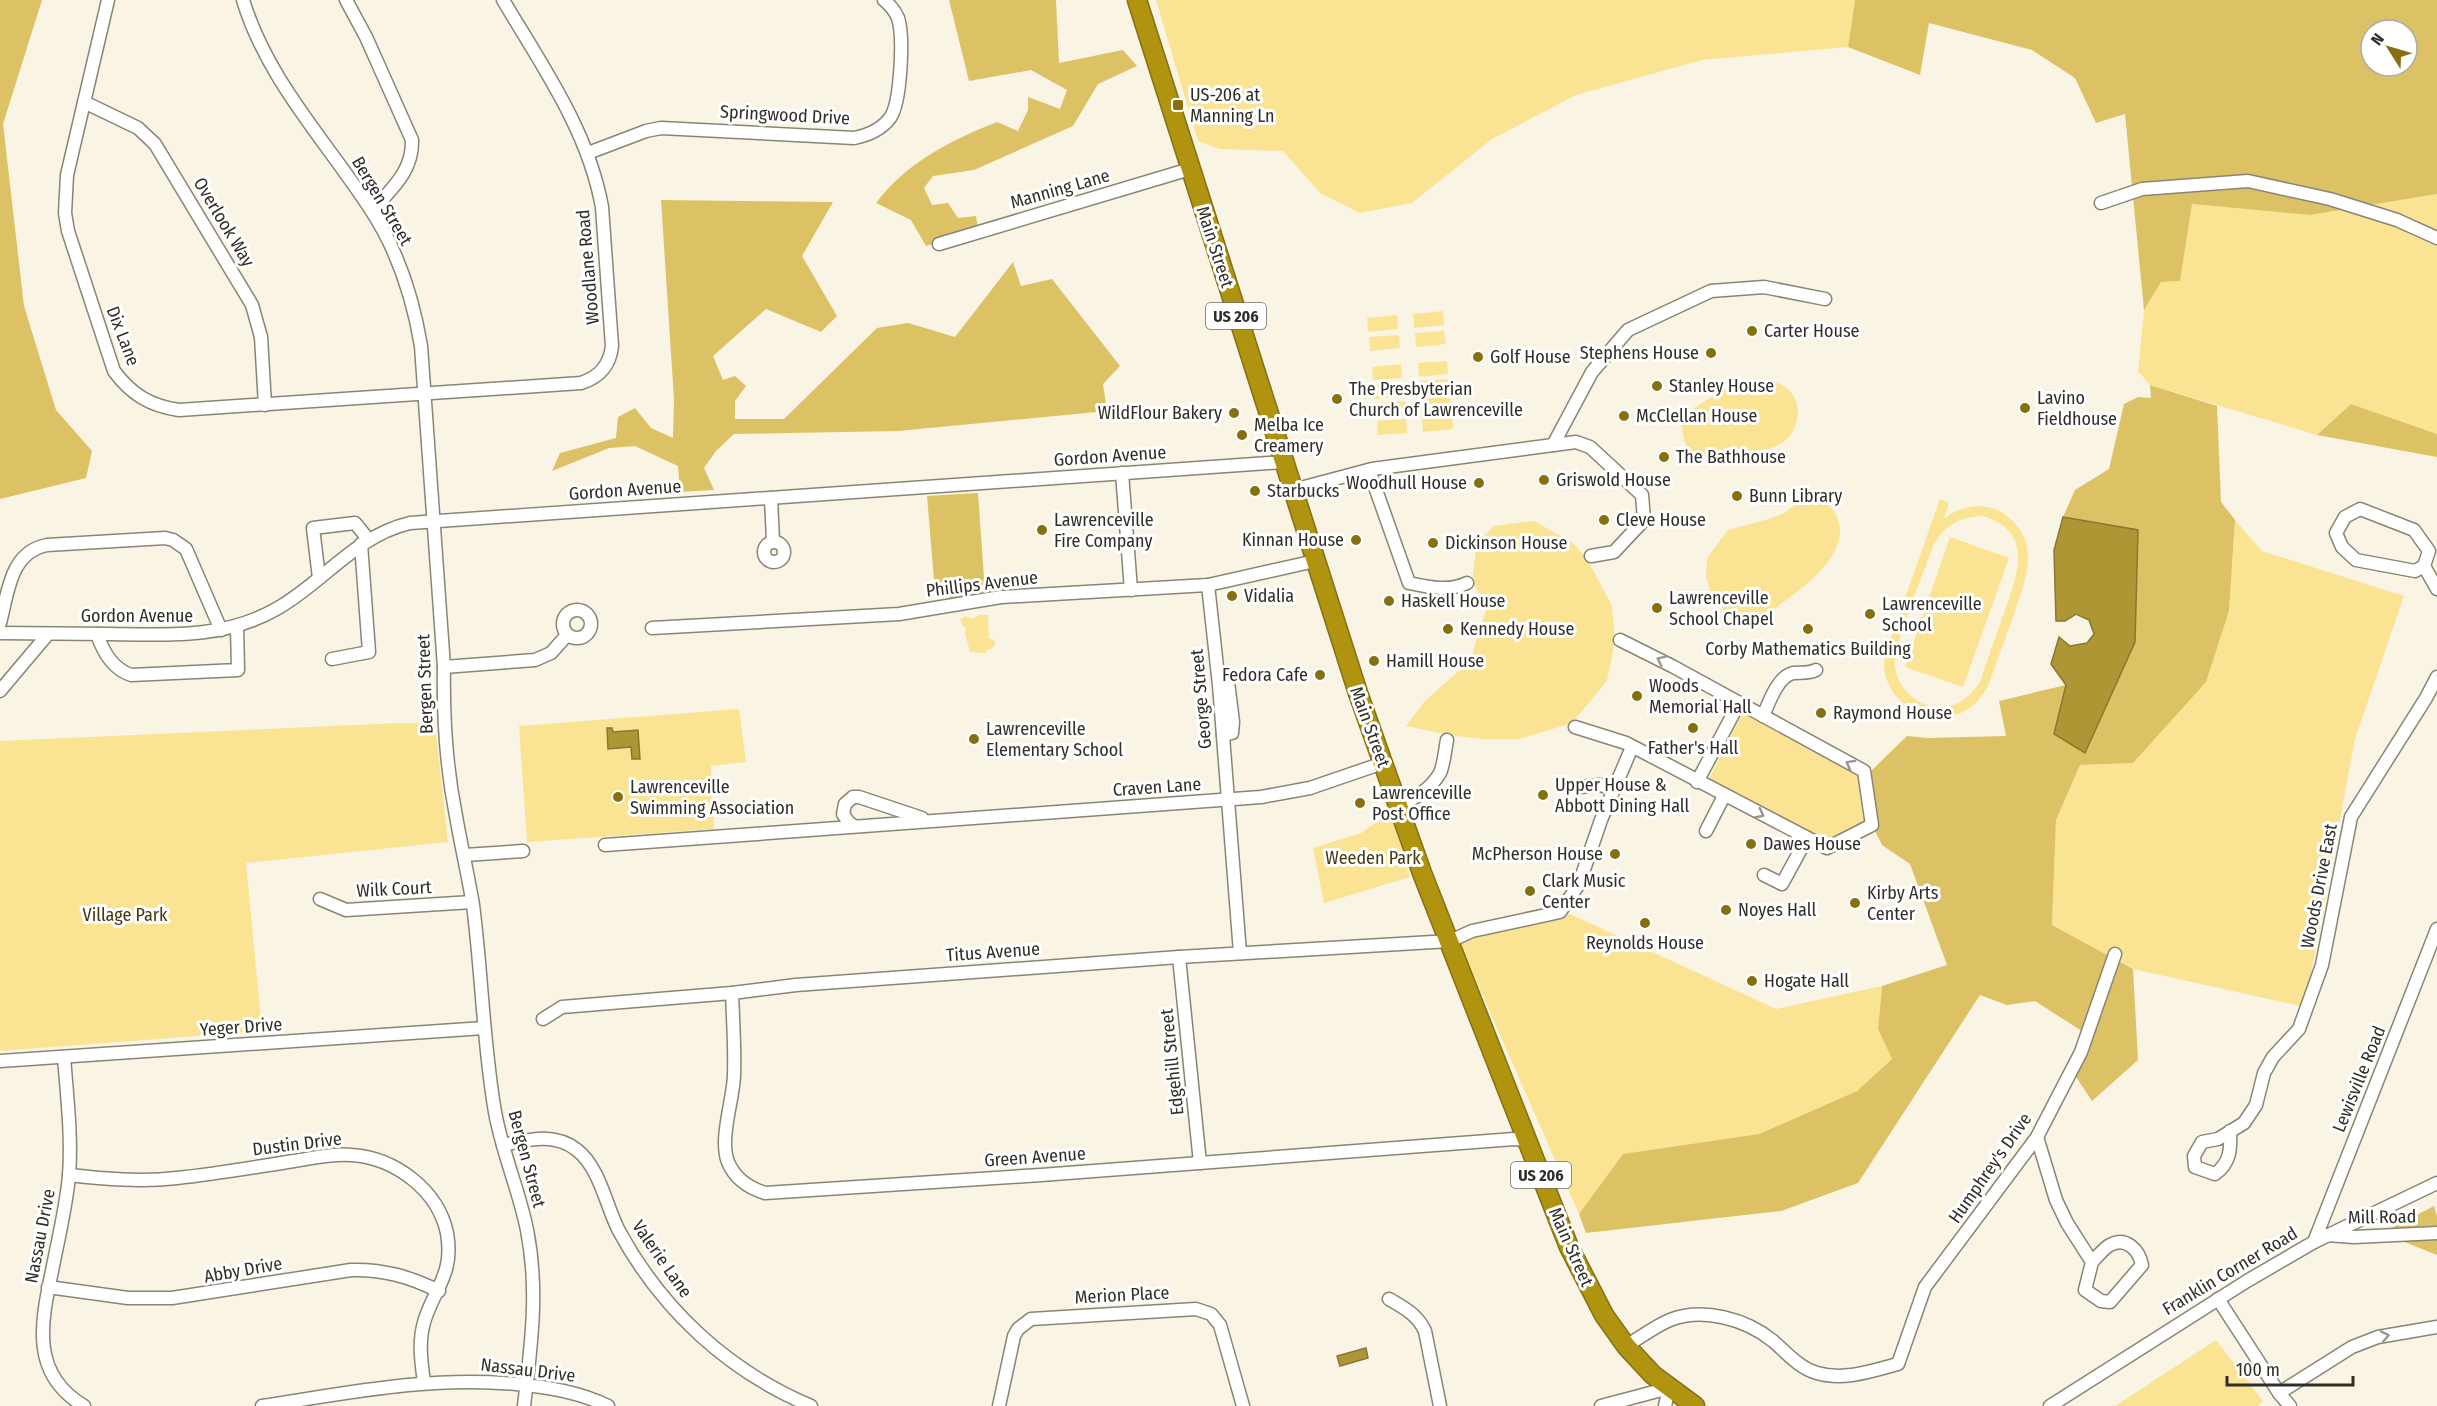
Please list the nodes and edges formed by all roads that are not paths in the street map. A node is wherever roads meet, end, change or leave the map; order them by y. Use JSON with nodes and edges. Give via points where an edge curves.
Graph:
{"nodes":[{"id":1,"x":108,"y":0,"type":"edge"},
{"id":2,"x":243,"y":0,"type":"edge"},
{"id":3,"x":346,"y":0,"type":"edge"},
{"id":4,"x":503,"y":0,"type":"edge"},
{"id":5,"x":884,"y":0,"type":"edge"},
{"id":6,"x":1137,"y":0,"type":"edge"},
{"id":7,"x":84,"y":102,"type":"junction"},
{"id":8,"x":588,"y":153,"type":"junction"},
{"id":9,"x":1190,"y":169,"type":"junction"},
{"id":10,"x":2101,"y":203,"type":"dead end"},
{"id":11,"x":372,"y":211,"type":"junction"},
{"id":12,"x":2437,"y":238,"type":"edge"},
{"id":13,"x":939,"y":244,"type":"dead end"},
{"id":14,"x":1825,"y":299,"type":"dead end"},
{"id":15,"x":425,"y":394,"type":"junction"},
{"id":16,"x":266,"y":405,"type":"junction"},
{"id":17,"x":1553,"y":445,"type":"junction"},
{"id":18,"x":1284,"y":462,"type":"junction"},
{"id":19,"x":1369,"y":470,"type":"junction"},
{"id":20,"x":1122,"y":473,"type":"junction"},
{"id":21,"x":1293,"y":489,"type":"junction"},
{"id":22,"x":771,"y":498,"type":"junction"},
{"id":23,"x":434,"y":521,"type":"junction"},
{"id":24,"x":364,"y":541,"type":"junction"},
{"id":25,"x":773,"y":541,"type":"dead end"},
{"id":26,"x":1591,"y":556,"type":"dead end"},
{"id":27,"x":1316,"y":561,"type":"junction"},
{"id":28,"x":2424,"y":566,"type":"junction"},
{"id":29,"x":319,"y":578,"type":"junction"},
{"id":30,"x":1467,"y":583,"type":"dead end"},
{"id":31,"x":1208,"y":585,"type":"junction"},
{"id":32,"x":2437,"y":589,"type":"edge"},
{"id":33,"x":1131,"y":590,"type":"junction"},
{"id":34,"x":0,"y":623,"type":"edge"},
{"id":35,"x":237,"y":626,"type":"junction"},
{"id":36,"x":652,"y":628,"type":"dead end"},
{"id":37,"x":221,"y":630,"type":"junction"},
{"id":38,"x":0,"y":633,"type":"edge"},
{"id":39,"x":48,"y":634,"type":"junction"},
{"id":40,"x":97,"y":634,"type":"junction"},
{"id":41,"x":567,"y":635,"type":"dead end"},
{"id":42,"x":1620,"y":640,"type":"dead end"},
{"id":43,"x":332,"y":659,"type":"dead end"},
{"id":44,"x":444,"y":667,"type":"junction"},
{"id":45,"x":1816,"y":670,"type":"dead end"},
{"id":46,"x":2437,"y":677,"type":"edge"},
{"id":47,"x":0,"y":691,"type":"edge"},
{"id":48,"x":1739,"y":703,"type":"junction"},
{"id":49,"x":1763,"y":716,"type":"junction"},
{"id":50,"x":1575,"y":727,"type":"dead end"},
{"id":51,"x":1447,"y":740,"type":"dead end"},
{"id":52,"x":1632,"y":747,"type":"junction"},
{"id":53,"x":1383,"y":763,"type":"junction"},
{"id":54,"x":1697,"y":782,"type":"junction"},
{"id":55,"x":1580,"y":787,"type":"dead end"},
{"id":56,"x":1614,"y":789,"type":"junction"},
{"id":57,"x":1724,"y":796,"type":"junction"},
{"id":58,"x":1228,"y":800,"type":"junction"},
{"id":59,"x":1398,"y":804,"type":"junction"},
{"id":60,"x":928,"y":821,"type":"junction"},
{"id":61,"x":854,"y":825,"type":"junction"},
{"id":62,"x":1706,"y":831,"type":"dead end"},
{"id":63,"x":1807,"y":838,"type":"junction"},
{"id":64,"x":605,"y":845,"type":"dead end"},
{"id":65,"x":523,"y":851,"type":"dead end"},
{"id":66,"x":465,"y":855,"type":"junction"},
{"id":67,"x":1764,"y":875,"type":"dead end"},
{"id":68,"x":320,"y":899,"type":"dead end"},
{"id":69,"x":472,"y":902,"type":"junction"},
{"id":70,"x":2437,"y":929,"type":"edge"},
{"id":71,"x":1450,"y":940,"type":"junction"},
{"id":72,"x":1240,"y":953,"type":"junction"},
{"id":73,"x":2115,"y":954,"type":"dead end"},
{"id":74,"x":1179,"y":957,"type":"junction"},
{"id":75,"x":732,"y":993,"type":"junction"},
{"id":76,"x":543,"y":1019,"type":"dead end"},
{"id":77,"x":484,"y":1028,"type":"junction"},
{"id":78,"x":64,"y":1057,"type":"junction"},
{"id":79,"x":0,"y":1061,"type":"edge"},
{"id":80,"x":2230,"y":1131,"type":"dead end"},
{"id":81,"x":2037,"y":1137,"type":"junction"},
{"id":82,"x":1527,"y":1140,"type":"junction"},
{"id":83,"x":503,"y":1145,"type":"junction"},
{"id":84,"x":1200,"y":1163,"type":"junction"},
{"id":85,"x":69,"y":1175,"type":"junction"},
{"id":86,"x":2437,"y":1183,"type":"edge"},
{"id":87,"x":2437,"y":1233,"type":"edge"},
{"id":88,"x":2327,"y":1235,"type":"junction"},
{"id":89,"x":2314,"y":1242,"type":"junction"},
{"id":90,"x":2092,"y":1262,"type":"junction"},
{"id":91,"x":48,"y":1287,"type":"junction"},
{"id":92,"x":439,"y":1291,"type":"junction"},
{"id":93,"x":1389,"y":1299,"type":"dead end"},
{"id":94,"x":2218,"y":1299,"type":"junction"},
{"id":95,"x":2437,"y":1327,"type":"edge"},
{"id":96,"x":1626,"y":1346,"type":"junction"},
{"id":97,"x":424,"y":1382,"type":"junction"},
{"id":98,"x":526,"y":1385,"type":"junction"},
{"id":99,"x":2279,"y":1393,"type":"junction"},
{"id":100,"x":1667,"y":1397,"type":"edge"},
{"id":101,"x":84,"y":1406,"type":"edge"},
{"id":102,"x":262,"y":1406,"type":"edge"},
{"id":103,"x":524,"y":1406,"type":"edge"},
{"id":104,"x":608,"y":1406,"type":"edge"},
{"id":105,"x":811,"y":1406,"type":"edge"},
{"id":106,"x":999,"y":1406,"type":"edge"},
{"id":107,"x":1243,"y":1406,"type":"edge"},
{"id":108,"x":1440,"y":1406,"type":"edge"},
{"id":109,"x":1601,"y":1406,"type":"edge"},
{"id":110,"x":1695,"y":1406,"type":"edge"},
{"id":111,"x":2050,"y":1406,"type":"edge"},
{"id":112,"x":2290,"y":1406,"type":"edge"}],
"edges":[{"from":1,"to":7,"type":"street","name":"Dix Lane"},
{"from":2,"to":11,"type":"street","name":"Bergen Street","via":[[280,80]]},
{"from":3,"to":11,"type":"street","via":[[412,140],[407,170]]},
{"from":4,"to":8,"type":"street","name":"Woodlane Road","via":[[564,103]]},
{"from":5,"to":8,"type":"street","name":"Springwood Drive","via":[[893,9],[899,27],[899,90],[894,111],[874,132],[854,138],[660,128]]},
{"from":6,"to":9,"type":"highway","name":"Main Street","number":"US 206"},
{"from":7,"to":16,"type":"street","name":"Overlook Way","via":[[138,128],[155,144],[247,294],[261,338]]},
{"from":7,"to":16,"type":"street","name":"Dix Lane","via":[[67,175],[65,213],[70,240],[114,371],[132,392],[165,408]]},
{"from":8,"to":15,"type":"street","name":"Woodlane Road","via":[[602,207],[612,346],[608,363],[597,376],[581,383]]},
{"from":9,"to":13,"type":"street","name":"Manning Lane"},
{"from":9,"to":18,"type":"highway","name":"Main Street","number":"US 206"},
{"from":10,"to":12,"type":"street","via":[[2142,189],[2248,181],[2330,199],[2397,220]]},
{"from":11,"to":15,"type":"street","name":"Bergen Street","via":[[410,294],[421,346]]},
{"from":14,"to":17,"type":"street","via":[[1764,287],[1711,291],[1629,330],[1592,372]]},
{"from":15,"to":16,"type":"street","name":"Dix Lane"},
{"from":15,"to":23,"type":"street","name":"Bergen Street"},
{"from":17,"to":19,"type":"street"},
{"from":17,"to":26,"type":"street","via":[[1576,442],[1590,447],[1642,495],[1644,520],[1614,552]]},
{"from":18,"to":20,"type":"street","name":"Gordon Avenue"},
{"from":18,"to":21,"type":"highway","name":"Main Street","number":"US 206"},
{"from":19,"to":21,"type":"street"},
{"from":19,"to":30,"type":"street","via":[[1409,582],[1437,588]]},
{"from":20,"to":22,"type":"street","name":"Gordon Avenue"},
{"from":20,"to":33,"type":"street"},
{"from":21,"to":27,"type":"highway","name":"Main Street","number":"US 206"},
{"from":22,"to":23,"type":"street","name":"Gordon Avenue"},
{"from":22,"to":25,"type":"street"},
{"from":23,"to":24,"type":"street","name":"Gordon Avenue","via":[[395,526]]},
{"from":23,"to":44,"type":"street","name":"Bergen Street"},
{"from":24,"to":29,"type":"street","name":"Gordon Avenue"},
{"from":24,"to":29,"type":"street","via":[[355,523],[313,528]]},
{"from":24,"to":43,"type":"street","via":[[369,652]]},
{"from":27,"to":31,"type":"street","name":"Phillips Avenue"},
{"from":27,"to":53,"type":"highway","name":"Main Street","number":"US 206"},
{"from":28,"to":28,"type":"street","via":[[2429,551],[2414,530],[2360,509],[2345,518],[2336,533],[2342,547],[2356,560],[2415,571]]},
{"from":28,"to":32,"type":"street"},
{"from":29,"to":35,"type":"street","name":"Gordon Avenue","via":[[277,609]]},
{"from":31,"to":33,"type":"street","name":"Phillips Avenue"},
{"from":31,"to":58,"type":"street","name":"George Street"},
{"from":33,"to":36,"type":"street","name":"Phillips Avenue","via":[[1002,597],[899,614]]},
{"from":34,"to":37,"type":"street","via":[[15,569],[32,550],[47,545],[165,538],[186,549]]},
{"from":35,"to":37,"type":"street","name":"Gordon Avenue"},
{"from":35,"to":40,"type":"street","via":[[238,670],[131,675],[116,667]]},
{"from":37,"to":40,"type":"street","name":"Gordon Avenue","via":[[181,636]]},
{"from":38,"to":39,"type":"street","name":"Gordon Avenue"},
{"from":39,"to":40,"type":"street","name":"Gordon Avenue"},
{"from":39,"to":47,"type":"street"},
{"from":41,"to":44,"type":"street","via":[[551,653],[535,660]]},
{"from":48,"to":42,"type":"street","one_way":true},
{"from":44,"to":66,"type":"street","name":"Bergen Street","via":[[445,741]]},
{"from":45,"to":49,"type":"street","via":[[1782,678]]},
{"from":46,"to":80,"type":"street","name":"Woods Drive East","via":[[2351,817],[2322,965],[2299,1029],[2273,1057],[2264,1073],[2256,1105],[2244,1123]]},
{"from":48,"to":49,"type":"street"},
{"from":48,"to":54,"type":"street"},
{"from":63,"to":49,"type":"street","one_way":true,"via":[[1827,848],[1872,825],[1863,771]]},
{"from":50,"to":52,"type":"street"},
{"from":51,"to":59,"type":"street","via":[[1440,772],[1421,794]]},
{"from":52,"to":54,"type":"street"},
{"from":52,"to":56,"type":"street","name":"Titus Avenue"},
{"from":53,"to":58,"type":"street","name":"Craven Lane","via":[[1310,788]]},
{"from":53,"to":59,"type":"highway","name":"Main Street","number":"US 206"},
{"from":54,"to":57,"type":"street"},
{"from":55,"to":56,"type":"street","via":[[1600,785]]},
{"from":56,"to":71,"type":"street","name":"Titus Avenue","via":[[1579,884],[1560,912]]},
{"from":57,"to":62,"type":"street"},
{"from":57,"to":63,"type":"street","one_way":true},
{"from":58,"to":60,"type":"street","name":"Craven Lane"},
{"from":58,"to":72,"type":"street","name":"George Street"},
{"from":59,"to":71,"type":"highway","name":"Main Street","number":"US 206"},
{"from":60,"to":61,"type":"street","name":"Craven Lane"},
{"from":60,"to":61,"type":"street","name":"Craven Lane","via":[[859,797],[848,800],[843,808],[845,819]]},
{"from":61,"to":64,"type":"street","name":"Craven Lane"},
{"from":63,"to":67,"type":"street","via":[[1782,884]]},
{"from":65,"to":66,"type":"street"},
{"from":66,"to":69,"type":"street","name":"Bergen Street"},
{"from":68,"to":69,"type":"street","name":"Wilk Court","via":[[346,910]]},
{"from":69,"to":77,"type":"street","name":"Bergen Street"},
{"from":70,"to":89,"type":"street","name":"Lewisville Road"},
{"from":71,"to":72,"type":"street","name":"Titus Avenue"},
{"from":71,"to":82,"type":"highway","name":"Main Street","number":"US 206"},
{"from":72,"to":74,"type":"street","name":"Titus Avenue"},
{"from":73,"to":81,"type":"street","name":"Humphrey's Drive","via":[[2081,1052]]},
{"from":74,"to":75,"type":"street","name":"Titus Avenue"},
{"from":74,"to":84,"type":"street","name":"Edgehill Street"},
{"from":75,"to":76,"type":"street","name":"Titus Avenue","via":[[562,1007]]},
{"from":75,"to":84,"type":"street","name":"Green Avenue","via":[[734,1077],[726,1154],[739,1179],[756,1190],[776,1194]]},
{"from":77,"to":78,"type":"street","name":"Yeger Drive"},
{"from":77,"to":83,"type":"street","name":"Bergen Street"},
{"from":78,"to":79,"type":"street","name":"Yeger Drive"},
{"from":78,"to":85,"type":"street","name":"Nassau Drive"},
{"from":81,"to":90,"type":"street","via":[[2056,1200]]},
{"from":81,"to":96,"type":"street","name":"Humphrey's Drive","via":[[1925,1287],[1898,1364],[1850,1377],[1817,1373],[1796,1363],[1771,1340],[1734,1319],[1695,1315],[1670,1320]]},
{"from":82,"to":84,"type":"street","name":"Green Avenue"},
{"from":82,"to":96,"type":"highway","name":"Main Street","number":"US 206","via":[[1591,1293]]},
{"from":83,"to":98,"type":"street","name":"Bergen Street","via":[[527,1227],[533,1269],[534,1318]]},
{"from":83,"to":105,"type":"street","name":"Valerie Lane","via":[[551,1138],[579,1152],[592,1170],[628,1247],[670,1305],[727,1358]]},
{"from":85,"to":91,"type":"street","name":"Nassau Drive"},
{"from":85,"to":92,"type":"street","name":"Dustin Drive","via":[[141,1180],[206,1175],[336,1155],[380,1160],[419,1185],[443,1220],[448,1256]]},
{"from":86,"to":88,"type":"street","name":"Franklin Corner Road"},
{"from":87,"to":88,"type":"street","name":"Mill Road"},
{"from":88,"to":89,"type":"street","name":"Franklin Corner Road"},
{"from":89,"to":94,"type":"street","name":"Franklin Corner Road"},
{"from":90,"to":90,"type":"street","via":[[2085,1290],[2110,1302],[2142,1264],[2140,1254],[2120,1241],[2109,1245]]},
{"from":91,"to":92,"type":"street","name":"Abby Drive","via":[[128,1298],[171,1299],[370,1270],[403,1275]]},
{"from":91,"to":101,"type":"street","name":"Nassau Drive","via":[[41,1332],[46,1360],[68,1394]]},
{"from":92,"to":97,"type":"street","name":"Dustin Drive","via":[[421,1334]]},
{"from":93,"to":108,"type":"street","via":[[1421,1322]]},
{"from":94,"to":99,"type":"street"},
{"from":94,"to":111,"type":"street","name":"Franklin Corner Road"},
{"from":99,"to":95,"type":"street","one_way":true,"via":[[2352,1347],[2378,1337]]},
{"from":96,"to":100,"type":"highway","name":"Main Street","number":"US 206"},
{"from":97,"to":98,"type":"street","name":"Nassau Drive"},
{"from":97,"to":102,"type":"street","name":"Nassau Drive"},
{"from":98,"to":103,"type":"street","name":"Bergen Street"},
{"from":98,"to":104,"type":"street","name":"Nassau Drive","via":[[578,1394]]},
{"from":99,"to":112,"type":"street"},
{"from":100,"to":109,"type":"street"},
{"from":100,"to":110,"type":"highway","name":"Main Street","number":"US 206"},
{"from":106,"to":107,"type":"street","name":"Merion Place","via":[[1014,1336],[1031,1319],[1196,1309],[1211,1314],[1220,1325]]}]}
